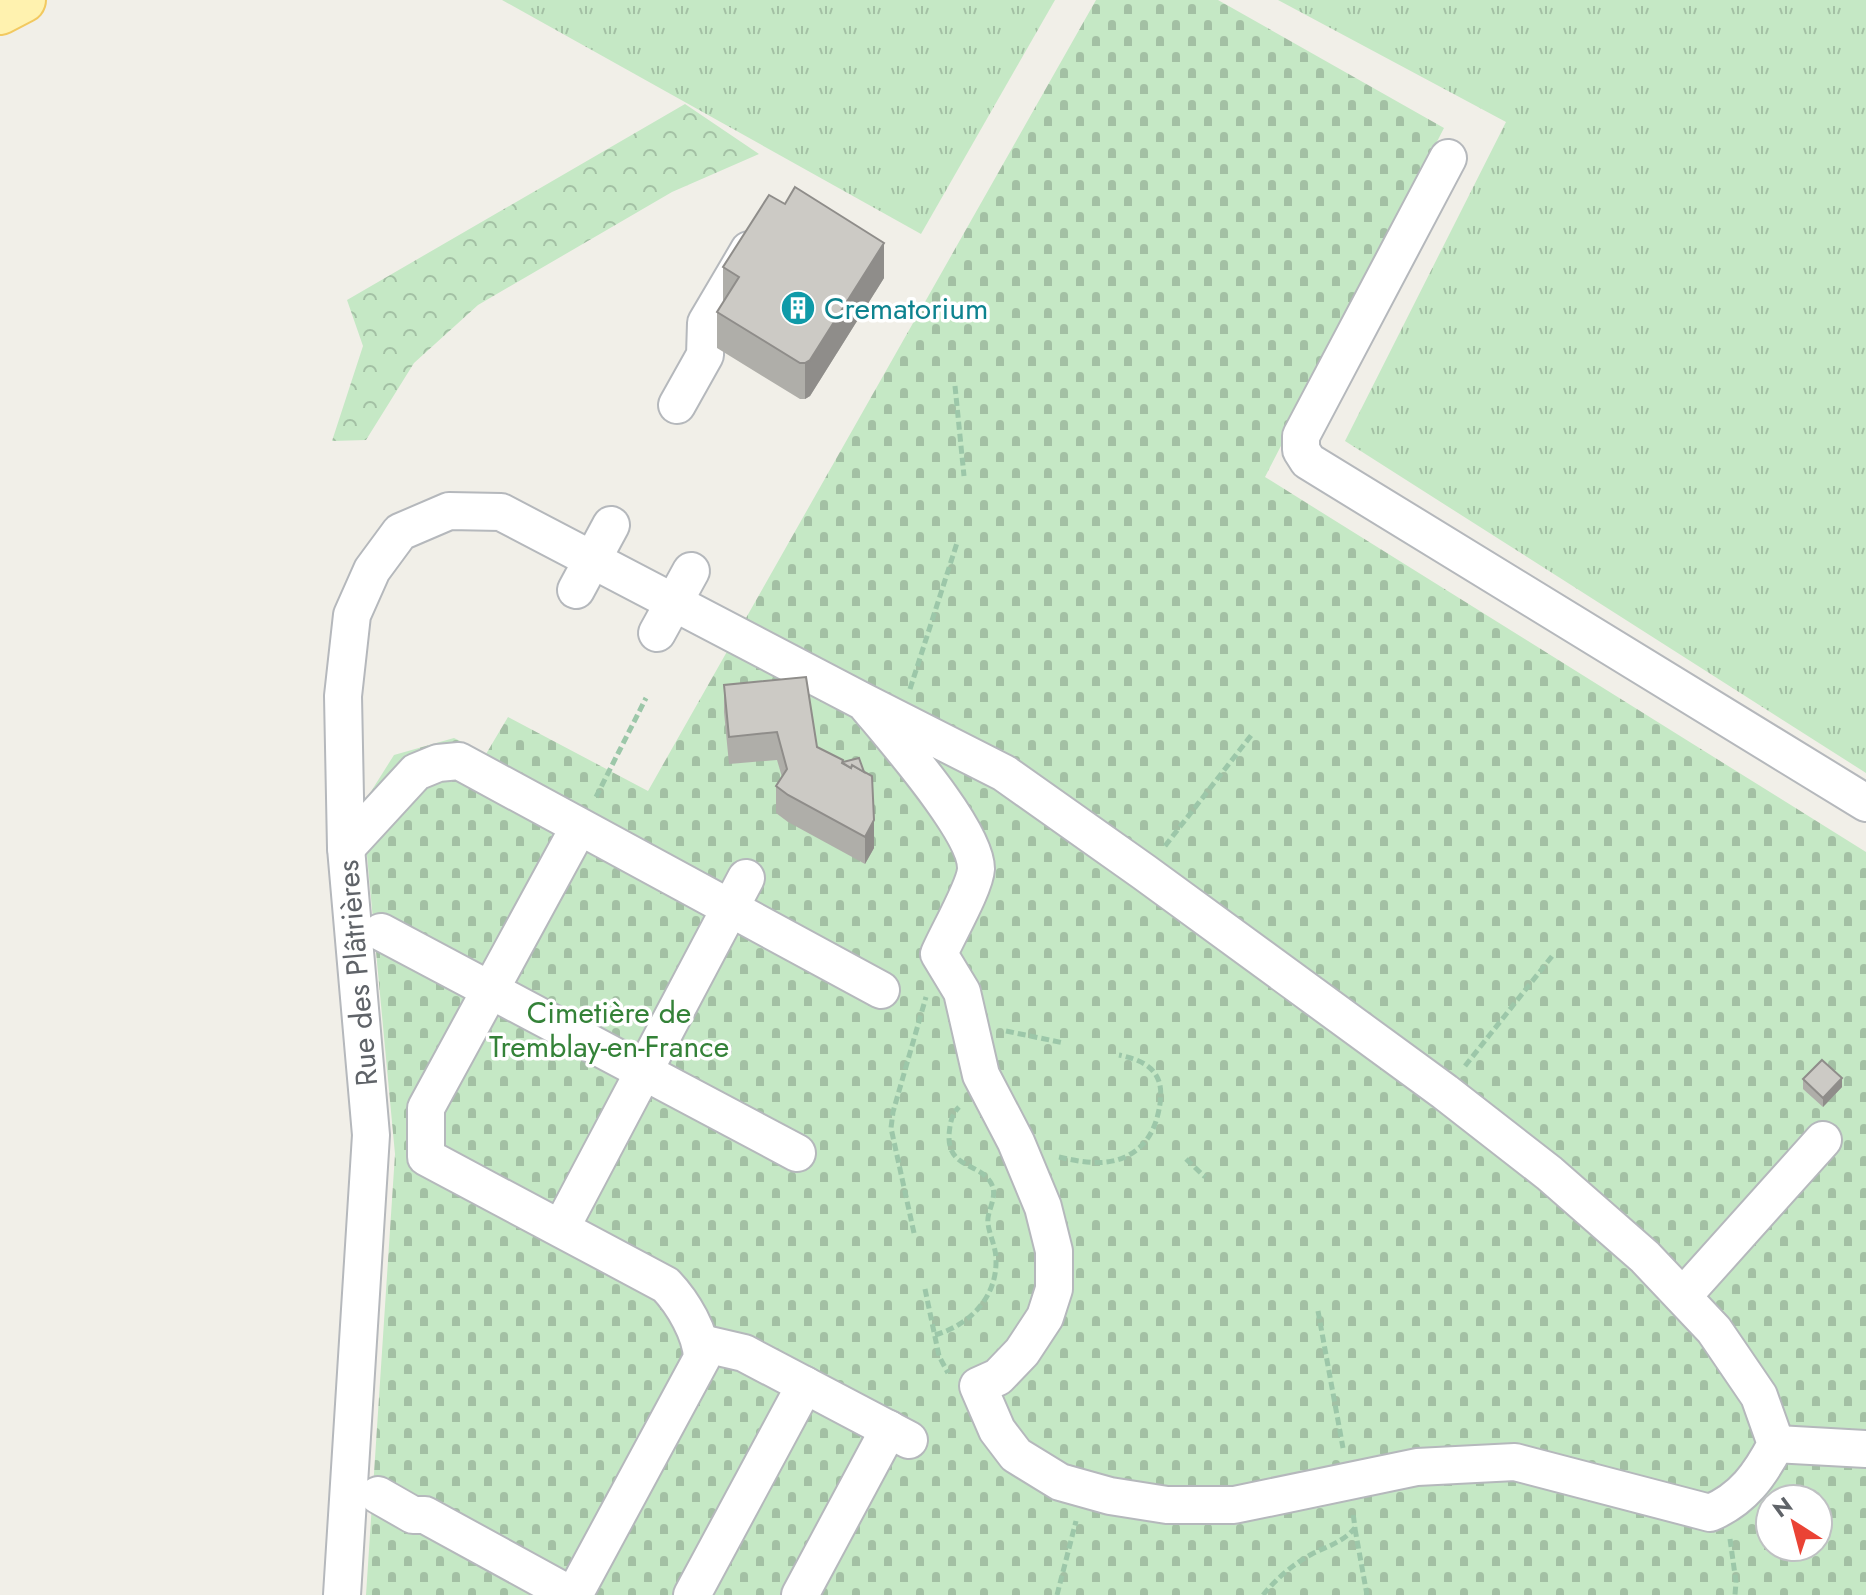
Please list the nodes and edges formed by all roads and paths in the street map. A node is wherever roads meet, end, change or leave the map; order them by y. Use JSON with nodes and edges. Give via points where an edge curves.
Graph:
{"nodes":[{"id":1,"x":23,"y":0,"type":"edge"},
{"id":2,"x":0,"y":12,"type":"edge"},
{"id":3,"x":1448,"y":158,"type":"dead end"},
{"id":4,"x":764,"y":224,"type":"edge"},
{"id":5,"x":955,"y":386,"type":"dead end"},
{"id":6,"x":677,"y":405,"type":"dead end"},
{"id":7,"x":964,"y":476,"type":"dead end"},
{"id":8,"x":611,"y":525,"type":"dead end"},
{"id":9,"x":957,"y":543,"type":"dead end"},
{"id":10,"x":585,"y":574,"type":"junction"},
{"id":11,"x":683,"y":586,"type":"junction"},
{"id":12,"x":657,"y":633,"type":"dead end"},
{"id":13,"x":646,"y":698,"type":"dead end"},
{"id":14,"x":864,"y":702,"type":"junction"},
{"id":15,"x":900,"y":721,"type":"junction"},
{"id":16,"x":1253,"y":733,"type":"dead end"},
{"id":17,"x":1866,"y":803,"type":"edge"},
{"id":18,"x":579,"y":827,"type":"junction"},
{"id":19,"x":346,"y":848,"type":"junction"},
{"id":20,"x":1144,"y":872,"type":"junction"},
{"id":21,"x":738,"y":893,"type":"junction"},
{"id":22,"x":381,"y":932,"type":"dead end"},
{"id":23,"x":939,"y":954,"type":"junction"},
{"id":24,"x":1553,"y":955,"type":"dead end"},
{"id":25,"x":491,"y":990,"type":"junction"},
{"id":26,"x":881,"y":990,"type":"dead end"},
{"id":27,"x":971,"y":1024,"type":"junction"},
{"id":28,"x":1064,"y":1043,"type":"dead end"},
{"id":29,"x":1119,"y":1055,"type":"dead end"},
{"id":30,"x":643,"y":1071,"type":"junction"},
{"id":31,"x":985,"y":1082,"type":"junction"},
{"id":32,"x":1445,"y":1092,"type":"junction"},
{"id":33,"x":1823,"y":1140,"type":"dead end"},
{"id":34,"x":1019,"y":1149,"type":"junction"},
{"id":35,"x":797,"y":1153,"type":"dead end"},
{"id":36,"x":1186,"y":1159,"type":"dead end"},
{"id":37,"x":1205,"y":1177,"type":"dead end"},
{"id":38,"x":561,"y":1228,"type":"junction"},
{"id":39,"x":914,"y":1233,"type":"dead end"},
{"id":40,"x":925,"y":1289,"type":"dead end"},
{"id":41,"x":1683,"y":1296,"type":"junction"},
{"id":42,"x":1318,"y":1311,"type":"dead end"},
{"id":43,"x":935,"y":1335,"type":"junction"},
{"id":44,"x":701,"y":1343,"type":"junction"},
{"id":45,"x":805,"y":1385,"type":"junction"},
{"id":46,"x":978,"y":1386,"type":"junction"},
{"id":47,"x":1776,"y":1444,"type":"junction"},
{"id":48,"x":1866,"y":1449,"type":"edge"},
{"id":49,"x":1349,"y":1482,"type":"junction"},
{"id":50,"x":1085,"y":1489,"type":"junction"},
{"id":51,"x":378,"y":1495,"type":"dead end"},
{"id":52,"x":1724,"y":1507,"type":"junction"},
{"id":53,"x":1355,"y":1528,"type":"junction"},
{"id":54,"x":576,"y":1594,"type":"edge"},
{"id":55,"x":342,"y":1595,"type":"edge"},
{"id":56,"x":692,"y":1595,"type":"edge"},
{"id":57,"x":800,"y":1595,"type":"edge"},
{"id":58,"x":1057,"y":1595,"type":"edge"},
{"id":59,"x":1263,"y":1595,"type":"edge"},
{"id":60,"x":1367,"y":1595,"type":"edge"},
{"id":61,"x":1735,"y":1595,"type":"edge"}],
"edges":[{"from":1,"to":2,"type":"main road"},
{"from":3,"to":17,"type":"lane","via":[[1301,436],[1308,461]]},
{"from":4,"to":6,"type":"lane","via":[[706,323],[705,355]]},
{"from":5,"to":7,"type":"path"},
{"from":8,"to":10,"type":"lane"},
{"from":9,"to":15,"type":"path"},
{"from":10,"to":11,"type":"lane","name":"Rue des Plâtrières"},
{"from":10,"to":19,"type":"lane","name":"Rue des Plâtrières","via":[[557,539],[501,512],[449,511],[400,532],[372,570],[352,615],[343,696]]},
{"from":11,"to":12,"type":"lane"},
{"from":11,"to":14,"type":"lane","name":"Rue des Plâtrières"},
{"from":13,"to":18,"type":"path"},
{"from":14,"to":15,"type":"lane","name":"Rue des Plâtrières"},
{"from":14,"to":23,"type":"lane","via":[[930,781],[975,857],[976,873]]},
{"from":15,"to":20,"type":"lane","name":"Rue des Plâtrières","via":[[1004,773]]},
{"from":16,"to":20,"type":"path"},
{"from":18,"to":19,"type":"lane","via":[[459,761],[416,772]]},
{"from":18,"to":21,"type":"lane"},
{"from":18,"to":25,"type":"lane"},
{"from":19,"to":55,"type":"lane","name":"Rue des Plâtrières","via":[[371,1135]]},
{"from":20,"to":32,"type":"lane","name":"Rue des Plâtrières"},
{"from":21,"to":26,"type":"lane"},
{"from":21,"to":30,"type":"lane"},
{"from":22,"to":25,"type":"lane"},
{"from":23,"to":27,"type":"lane","via":[[962,992]]},
{"from":23,"to":39,"type":"path","via":[[891,1128]]},
{"from":24,"to":32,"type":"path"},
{"from":25,"to":30,"type":"lane"},
{"from":25,"to":38,"type":"lane","via":[[426,1108],[426,1157]]},
{"from":27,"to":28,"type":"path"},
{"from":27,"to":31,"type":"lane"},
{"from":29,"to":34,"type":"path","via":[[1146,1063],[1160,1084],[1163,1097],[1144,1145],[1108,1162],[1086,1163]]},
{"from":30,"to":35,"type":"lane"},
{"from":30,"to":38,"type":"lane"},
{"from":31,"to":34,"type":"lane"},
{"from":31,"to":43,"type":"path","via":[[954,1112],[949,1141],[960,1162],[992,1185],[987,1222],[995,1247],[995,1276],[974,1314]]},
{"from":32,"to":41,"type":"lane","name":"Rue des Plâtrières","via":[[1549,1173]]},
{"from":33,"to":41,"type":"lane"},
{"from":34,"to":46,"type":"lane","via":[[1054,1251],[1054,1289],[1045,1317],[1022,1352],[998,1377]]},
{"from":36,"to":37,"type":"path"},
{"from":38,"to":44,"type":"lane","via":[[666,1285]]},
{"from":40,"to":43,"type":"path"},
{"from":41,"to":47,"type":"lane","name":"Rue des Plâtrières","via":[[1714,1330],[1759,1396]]},
{"from":42,"to":49,"type":"path"},
{"from":43,"to":46,"type":"path","via":[[951,1378]]},
{"from":44,"to":45,"type":"lane","via":[[744,1353]]},
{"from":44,"to":54,"type":"lane","via":[[702,1358]]},
{"from":45,"to":56,"type":"lane"},
{"from":45,"to":57,"type":"lane","via":[[899,1434]]},
{"from":46,"to":50,"type":"lane","via":[[997,1430],[1016,1455],[1060,1482]]},
{"from":47,"to":48,"type":"lane"},
{"from":47,"to":52,"type":"lane","via":[[1759,1476]]},
{"from":49,"to":50,"type":"lane","via":[[1234,1505],[1167,1505]]},
{"from":49,"to":52,"type":"lane","via":[[1417,1467],[1515,1462],[1710,1513]]},
{"from":49,"to":53,"type":"path"},
{"from":50,"to":58,"type":"path"},
{"from":51,"to":54,"type":"lane"},
{"from":52,"to":61,"type":"path"},
{"from":53,"to":59,"type":"path","via":[[1346,1539],[1297,1563]]},
{"from":53,"to":60,"type":"path"}]}
